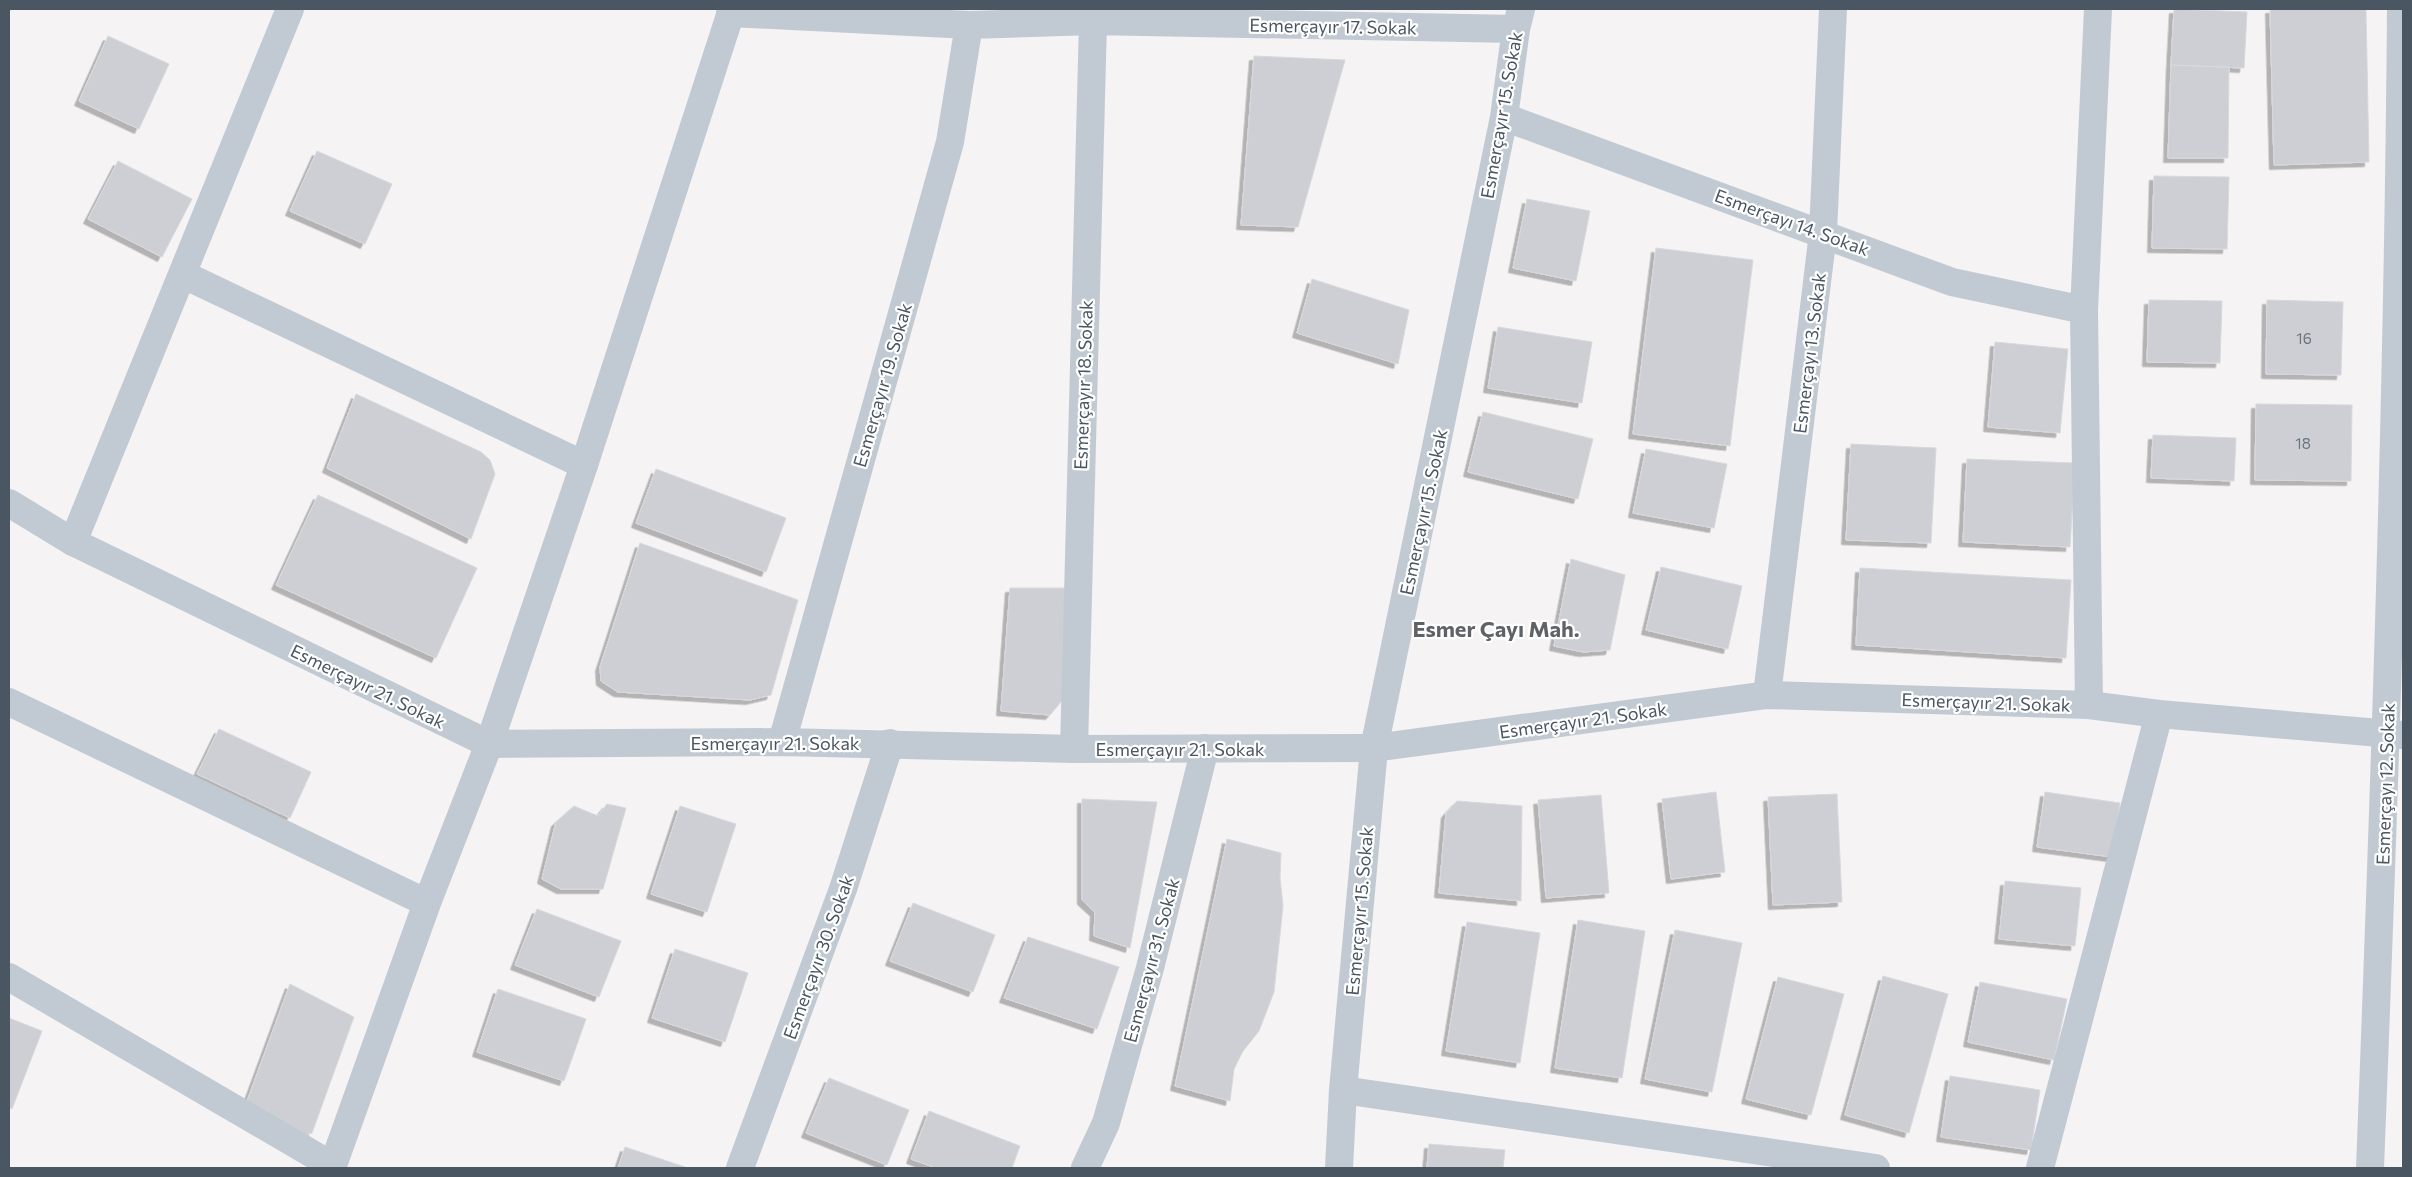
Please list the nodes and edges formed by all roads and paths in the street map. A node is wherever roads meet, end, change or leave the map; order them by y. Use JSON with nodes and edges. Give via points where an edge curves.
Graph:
{"nodes":[{"id":1,"x":290,"y":9,"type":"edge"},
{"id":2,"x":1833,"y":9,"type":"edge"},
{"id":3,"x":2098,"y":9,"type":"edge"},
{"id":4,"x":2401,"y":9,"type":"edge"},
{"id":5,"x":731,"y":11,"type":"edge"},
{"id":6,"x":1519,"y":19,"type":"edge"},
{"id":7,"x":1093,"y":21,"type":"junction"},
{"id":8,"x":969,"y":26,"type":"junction"},
{"id":9,"x":1504,"y":117,"type":"junction"},
{"id":10,"x":1824,"y":233,"type":"junction"},
{"id":11,"x":182,"y":274,"type":"junction"},
{"id":12,"x":2084,"y":310,"type":"junction"},
{"id":13,"x":584,"y":465,"type":"junction"},
{"id":14,"x":9,"y":503,"type":"edge"},
{"id":15,"x":72,"y":542,"type":"junction"},
{"id":16,"x":1767,"y":695,"type":"junction"},
{"id":17,"x":9,"y":702,"type":"edge"},
{"id":18,"x":2089,"y":705,"type":"junction"},
{"id":19,"x":2159,"y":714,"type":"junction"},
{"id":20,"x":2395,"y":735,"type":"edge"},
{"id":21,"x":782,"y":742,"type":"junction"},
{"id":22,"x":890,"y":743,"type":"junction"},
{"id":23,"x":489,"y":744,"type":"junction"},
{"id":24,"x":1205,"y":748,"type":"junction"},
{"id":25,"x":1374,"y":748,"type":"junction"},
{"id":26,"x":1074,"y":749,"type":"junction"},
{"id":27,"x":427,"y":903,"type":"junction"},
{"id":28,"x":9,"y":977,"type":"edge"},
{"id":29,"x":1343,"y":1090,"type":"junction"},
{"id":30,"x":333,"y":1167,"type":"edge"},
{"id":31,"x":740,"y":1168,"type":"edge"},
{"id":32,"x":1085,"y":1168,"type":"edge"},
{"id":33,"x":1339,"y":1168,"type":"edge"},
{"id":34,"x":1876,"y":1168,"type":"edge"},
{"id":35,"x":2040,"y":1168,"type":"edge"},
{"id":36,"x":2370,"y":1168,"type":"edge"}],
"edges":[{"from":1,"to":11,"type":"street"},
{"from":2,"to":10,"type":"street","name":"Esmerçayı 13. Sokak"},
{"from":3,"to":12,"type":"street"},
{"from":4,"to":20,"type":"street","name":"Esmerçayı 12. Sokak"},
{"from":5,"to":8,"type":"street","name":"Esmerçayır 17. Sokak"},
{"from":5,"to":13,"type":"street"},
{"from":6,"to":7,"type":"street","name":"Esmerçayır 17. Sokak"},
{"from":6,"to":9,"type":"street","name":"Esmerçayır 15. Sokak"},
{"from":7,"to":8,"type":"street","name":"Esmerçayır 17. Sokak"},
{"from":7,"to":26,"type":"street","name":"Esmerçayır 18. Sokak"},
{"from":8,"to":21,"type":"street","name":"Esmerçayır 19. Sokak","via":[[950,142]]},
{"from":9,"to":10,"type":"street","name":"Esmerçayı 14. Sokak"},
{"from":9,"to":25,"type":"street","name":"Esmerçayır 15. Sokak"},
{"from":10,"to":12,"type":"street","name":"Esmerçayı 14. Sokak","via":[[1952,282]]},
{"from":10,"to":16,"type":"street","name":"Esmerçayı 13. Sokak"},
{"from":11,"to":13,"type":"street"},
{"from":11,"to":15,"type":"street"},
{"from":12,"to":18,"type":"street"},
{"from":13,"to":23,"type":"street"},
{"from":14,"to":15,"type":"street","name":"Esmerçayır 21. Sokak"},
{"from":15,"to":23,"type":"street","name":"Esmerçayır 21. Sokak"},
{"from":16,"to":18,"type":"street","name":"Esmerçayır 21. Sokak"},
{"from":16,"to":25,"type":"street","name":"Esmerçayır 21. Sokak"},
{"from":17,"to":27,"type":"street"},
{"from":18,"to":19,"type":"street","name":"Esmerçayır 21. Sokak"},
{"from":19,"to":20,"type":"street","name":"Esmerçayır 21. Sokak"},
{"from":19,"to":35,"type":"street"},
{"from":20,"to":36,"type":"street","name":"Esmerçayı 12. Sokak"},
{"from":21,"to":22,"type":"street","name":"Esmerçayır 21. Sokak"},
{"from":21,"to":23,"type":"street","name":"Esmerçayır 21. Sokak"},
{"from":22,"to":26,"type":"street","name":"Esmerçayır 21. Sokak"},
{"from":22,"to":31,"type":"street","name":"Esmerçayır 30. Sokak","via":[[843,889]]},
{"from":23,"to":27,"type":"street"},
{"from":24,"to":25,"type":"street","name":"Esmerçayır 21. Sokak"},
{"from":24,"to":26,"type":"street","name":"Esmerçayır 21. Sokak"},
{"from":24,"to":32,"type":"street","name":"Esmerçayır 31. Sokak","via":[[1150,968],[1106,1123]]},
{"from":25,"to":29,"type":"street","name":"Esmerçayır 15. Sokak"},
{"from":27,"to":30,"type":"street"},
{"from":28,"to":30,"type":"street"},
{"from":29,"to":33,"type":"street","name":"Esmerçayır 15. Sokak"},
{"from":29,"to":34,"type":"street"}]}
